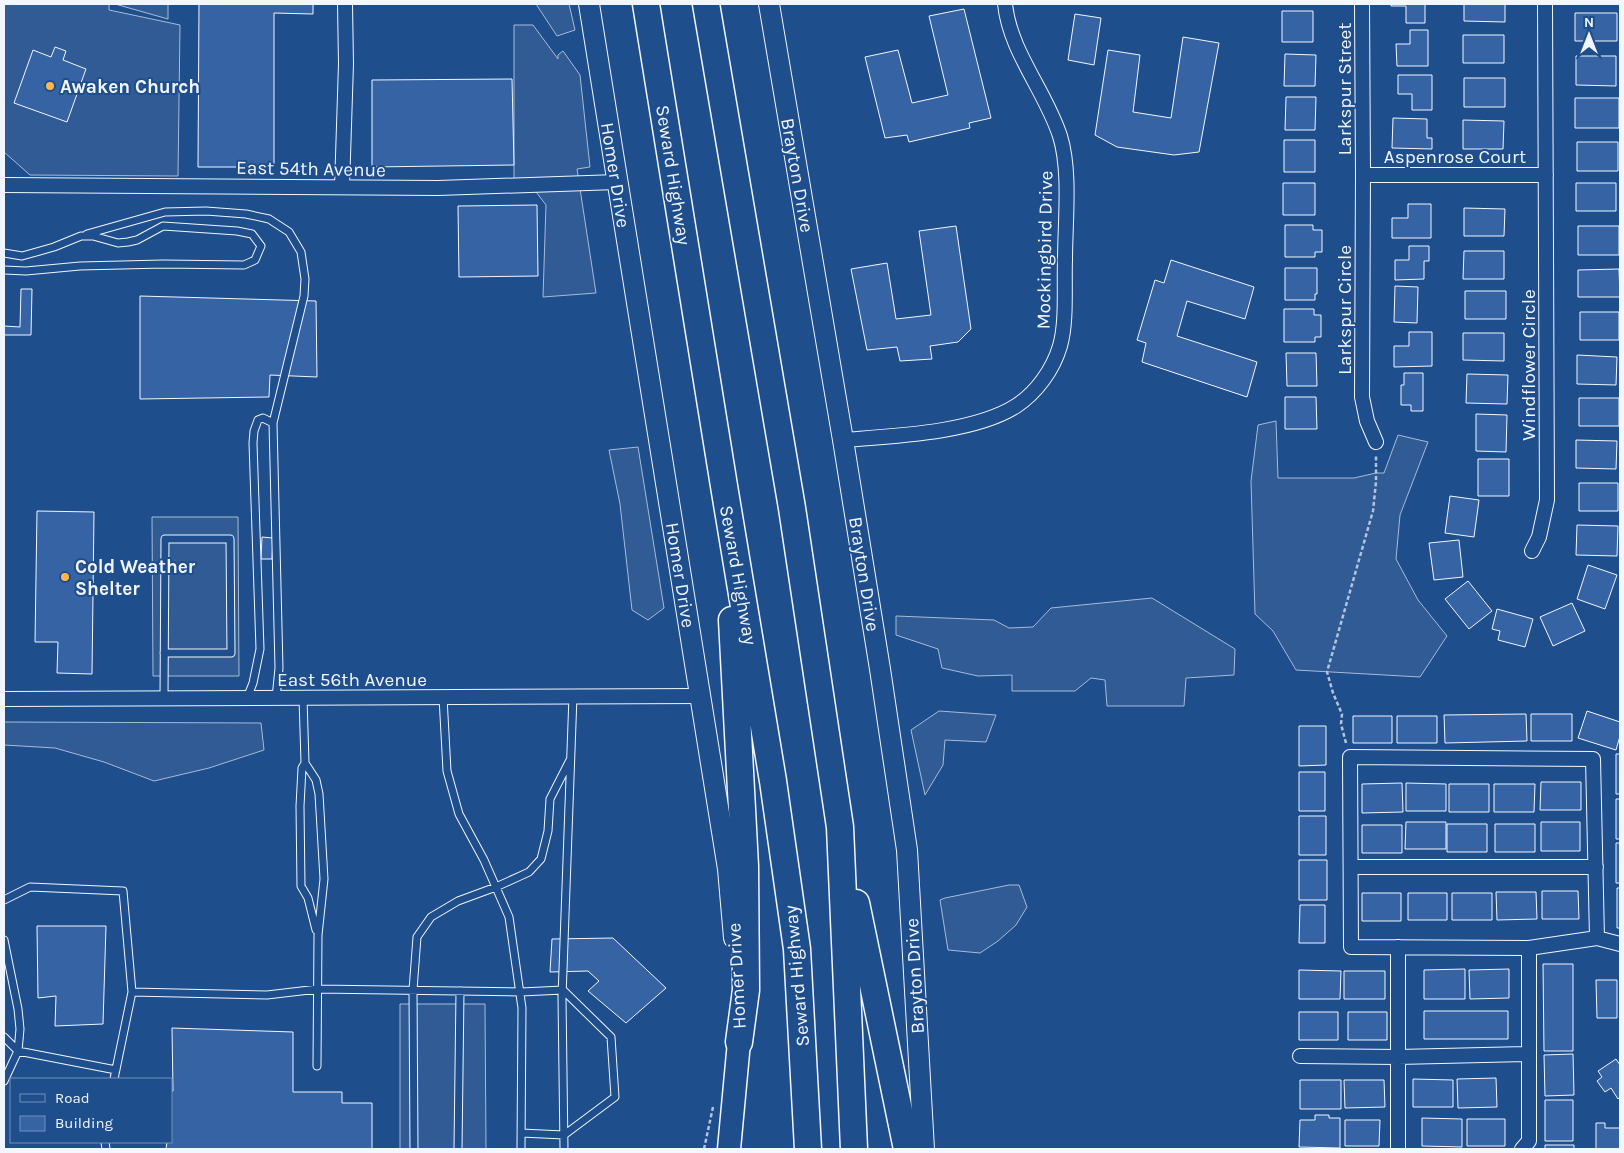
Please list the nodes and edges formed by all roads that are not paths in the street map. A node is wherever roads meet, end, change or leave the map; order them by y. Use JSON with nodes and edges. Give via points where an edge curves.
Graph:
{"nodes":[{"id":1,"x":345,"y":4,"type":"edge"},
{"id":2,"x":589,"y":4,"type":"edge"},
{"id":3,"x":646,"y":4,"type":"edge"},
{"id":4,"x":706,"y":4,"type":"edge"},
{"id":5,"x":769,"y":4,"type":"edge"},
{"id":6,"x":1006,"y":4,"type":"edge"},
{"id":7,"x":1362,"y":4,"type":"edge"},
{"id":8,"x":1546,"y":4,"type":"edge"},
{"id":9,"x":1363,"y":175,"type":"junction"},
{"id":10,"x":1546,"y":175,"type":"junction"},
{"id":11,"x":617,"y":182,"type":"junction"},
{"id":12,"x":4,"y":184,"type":"edge"},
{"id":13,"x":342,"y":187,"type":"junction"},
{"id":14,"x":80,"y":236,"type":"junction"},
{"id":15,"x":4,"y":253,"type":"edge"},
{"id":16,"x":4,"y":270,"type":"edge"},
{"id":17,"x":273,"y":423,"type":"junction"},
{"id":18,"x":843,"y":440,"type":"junction"},
{"id":19,"x":1376,"y":442,"type":"road end"},
{"id":20,"x":725,"y":492,"type":"junction"},
{"id":21,"x":1532,"y":551,"type":"dead end"},
{"id":22,"x":164,"y":653,"type":"junction"},
{"id":23,"x":573,"y":696,"type":"junction"},
{"id":24,"x":701,"y":696,"type":"junction"},
{"id":25,"x":443,"y":697,"type":"junction"},
{"id":26,"x":164,"y":698,"type":"junction"},
{"id":27,"x":247,"y":698,"type":"junction"},
{"id":28,"x":276,"y":698,"type":"junction"},
{"id":29,"x":303,"y":698,"type":"junction"},
{"id":30,"x":4,"y":699,"type":"edge"},
{"id":31,"x":570,"y":760,"type":"junction"},
{"id":32,"x":305,"y":763,"type":"junction"},
{"id":33,"x":840,"y":826,"type":"junction"},
{"id":34,"x":1351,"y":867,"type":"junction"},
{"id":35,"x":1596,"y":867,"type":"junction"},
{"id":36,"x":496,"y":887,"type":"junction"},
{"id":37,"x":4,"y":900,"type":"edge"},
{"id":38,"x":318,"y":935,"type":"junction"},
{"id":39,"x":1597,"y":938,"type":"junction"},
{"id":40,"x":4,"y":940,"type":"edge"},
{"id":41,"x":1620,"y":944,"type":"edge"},
{"id":42,"x":1398,"y":948,"type":"junction"},
{"id":43,"x":1529,"y":948,"type":"junction"},
{"id":44,"x":318,"y":989,"type":"junction"},
{"id":45,"x":413,"y":990,"type":"junction"},
{"id":46,"x":563,"y":990,"type":"junction"},
{"id":47,"x":460,"y":991,"type":"junction"},
{"id":48,"x":132,"y":992,"type":"junction"},
{"id":49,"x":521,"y":992,"type":"junction"},
{"id":50,"x":4,"y":1037,"type":"edge"},
{"id":51,"x":739,"y":1042,"type":"junction"},
{"id":52,"x":18,"y":1052,"type":"junction"},
{"id":53,"x":1529,"y":1054,"type":"junction"},
{"id":54,"x":1300,"y":1056,"type":"dead end"},
{"id":55,"x":1398,"y":1057,"type":"junction"},
{"id":56,"x":317,"y":1066,"type":"dead end"},
{"id":57,"x":116,"y":1070,"type":"junction"},
{"id":58,"x":114,"y":1078,"type":"edge"},
{"id":59,"x":4,"y":1081,"type":"edge"},
{"id":60,"x":522,"y":1133,"type":"junction"},
{"id":61,"x":564,"y":1135,"type":"junction"},
{"id":62,"x":414,"y":1149,"type":"edge"},
{"id":63,"x":458,"y":1149,"type":"edge"},
{"id":64,"x":521,"y":1149,"type":"edge"},
{"id":65,"x":564,"y":1149,"type":"edge"},
{"id":66,"x":729,"y":1149,"type":"edge"},
{"id":67,"x":808,"y":1149,"type":"edge"},
{"id":68,"x":854,"y":1149,"type":"edge"},
{"id":69,"x":907,"y":1149,"type":"edge"},
{"id":70,"x":924,"y":1149,"type":"edge"},
{"id":71,"x":1398,"y":1149,"type":"edge"},
{"id":72,"x":1522,"y":1149,"type":"edge"}],
"edges":[{"from":1,"to":13,"type":"street"},
{"from":2,"to":11,"type":"main road","name":"Homer Drive"},
{"from":3,"to":20,"type":"highway","name":"Seward Highway"},
{"from":4,"to":33,"type":"highway","via":[[792,508]]},
{"from":5,"to":18,"type":"main road","name":"Brayton Drive"},
{"from":6,"to":18,"type":"street","name":"Mockingbird Drive","via":[[1014,40],[1060,137],[1066,180],[1060,346],[1050,370],[1036,388],[1017,405],[997,416],[910,434]]},
{"from":7,"to":9,"type":"street","name":"Larkspur Street"},
{"from":8,"to":10,"type":"street","name":"Windflower Circle"},
{"from":9,"to":10,"type":"street","name":"Aspenrose Court"},
{"from":9,"to":19,"type":"street","name":"Larkspur Circle","via":[[1362,397]]},
{"from":10,"to":21,"type":"street","name":"Windflower Circle","via":[[1547,500],[1539,537]]},
{"from":11,"to":13,"type":"street","name":"East 54th Avenue","via":[[438,188]]},
{"from":11,"to":24,"type":"main road","name":"Homer Drive"},
{"from":12,"to":13,"type":"street","name":"East 54th Avenue"},
{"from":14,"to":15,"type":"lane","via":[[22,256]]},
{"from":14,"to":16,"type":"lane","via":[[118,243],[137,240],[163,226],[211,228],[252,234],[261,246],[255,260],[244,265],[163,264]]},
{"from":14,"to":17,"type":"lane","via":[[165,212],[206,211],[269,219],[289,232],[301,252],[304,296]]},
{"from":17,"to":27,"type":"lane","via":[[263,418],[258,420],[254,431],[260,649]]},
{"from":17,"to":28,"type":"lane","via":[[279,668]]},
{"from":18,"to":70,"type":"main road","name":"Brayton Drive","via":[[908,850]]},
{"from":20,"to":51,"type":"highway","via":[[745,866],[746,990]]},
{"from":20,"to":67,"type":"highway","name":"Seward Highway","via":[[797,949]]},
{"from":22,"to":22,"type":"lane","via":[[165,539],[230,539],[231,653]]},
{"from":22,"to":26,"type":"lane"},
{"from":23,"to":24,"type":"street","name":"East 56th Avenue"},
{"from":23,"to":25,"type":"street","name":"East 56th Avenue"},
{"from":23,"to":31,"type":"lane"},
{"from":24,"to":51,"type":"main road","name":"Homer Drive","via":[[728,869]]},
{"from":25,"to":29,"type":"street","name":"East 56th Avenue"},
{"from":25,"to":36,"type":"lane","via":[[447,771],[456,806]]},
{"from":26,"to":27,"type":"street","name":"East 56th Avenue"},
{"from":26,"to":30,"type":"street","name":"East 56th Avenue"},
{"from":27,"to":28,"type":"street","name":"East 56th Avenue"},
{"from":28,"to":29,"type":"street","name":"East 56th Avenue"},
{"from":29,"to":32,"type":"lane"},
{"from":31,"to":36,"type":"lane","via":[[550,800],[548,832],[540,859],[529,872]]},
{"from":31,"to":46,"type":"lane"},
{"from":32,"to":38,"type":"lane","via":[[316,780],[319,794],[324,878]]},
{"from":32,"to":38,"type":"lane","via":[[300,806],[301,886],[308,898]]},
{"from":33,"to":68,"type":"highway"},
{"from":33,"to":69,"type":"highway"},
{"from":34,"to":35,"type":"street"},
{"from":34,"to":35,"type":"street","via":[[1350,757],[1593,759]]},
{"from":34,"to":42,"type":"street","via":[[1351,947]]},
{"from":35,"to":39,"type":"street"},
{"from":36,"to":45,"type":"lane","via":[[458,901],[431,916],[417,936]]},
{"from":36,"to":49,"type":"lane","via":[[509,917]]},
{"from":37,"to":48,"type":"lane","via":[[30,887],[124,890]]},
{"from":38,"to":44,"type":"lane"},
{"from":39,"to":41,"type":"street"},
{"from":39,"to":43,"type":"street"},
{"from":40,"to":52,"type":"lane","via":[[18,1009]]},
{"from":42,"to":43,"type":"street"},
{"from":42,"to":55,"type":"street"},
{"from":43,"to":53,"type":"street"},
{"from":44,"to":45,"type":"lane"},
{"from":44,"to":48,"type":"lane","via":[[267,995]]},
{"from":44,"to":56,"type":"lane"},
{"from":45,"to":47,"type":"lane"},
{"from":45,"to":62,"type":"lane"},
{"from":46,"to":49,"type":"lane"},
{"from":46,"to":61,"type":"lane"},
{"from":46,"to":61,"type":"lane","via":[[611,1037],[615,1097]]},
{"from":47,"to":49,"type":"lane"},
{"from":47,"to":63,"type":"lane"},
{"from":48,"to":57,"type":"lane"},
{"from":49,"to":60,"type":"lane"},
{"from":50,"to":52,"type":"lane"},
{"from":51,"to":66,"type":"main road","name":"Homer Drive"},
{"from":52,"to":57,"type":"lane"},
{"from":52,"to":59,"type":"lane"},
{"from":53,"to":55,"type":"street"},
{"from":53,"to":72,"type":"street","via":[[1529,1141]]},
{"from":54,"to":55,"type":"street"},
{"from":55,"to":71,"type":"street"},
{"from":57,"to":58,"type":"lane"},
{"from":60,"to":61,"type":"lane"},
{"from":60,"to":64,"type":"lane"},
{"from":61,"to":65,"type":"lane"}]}
